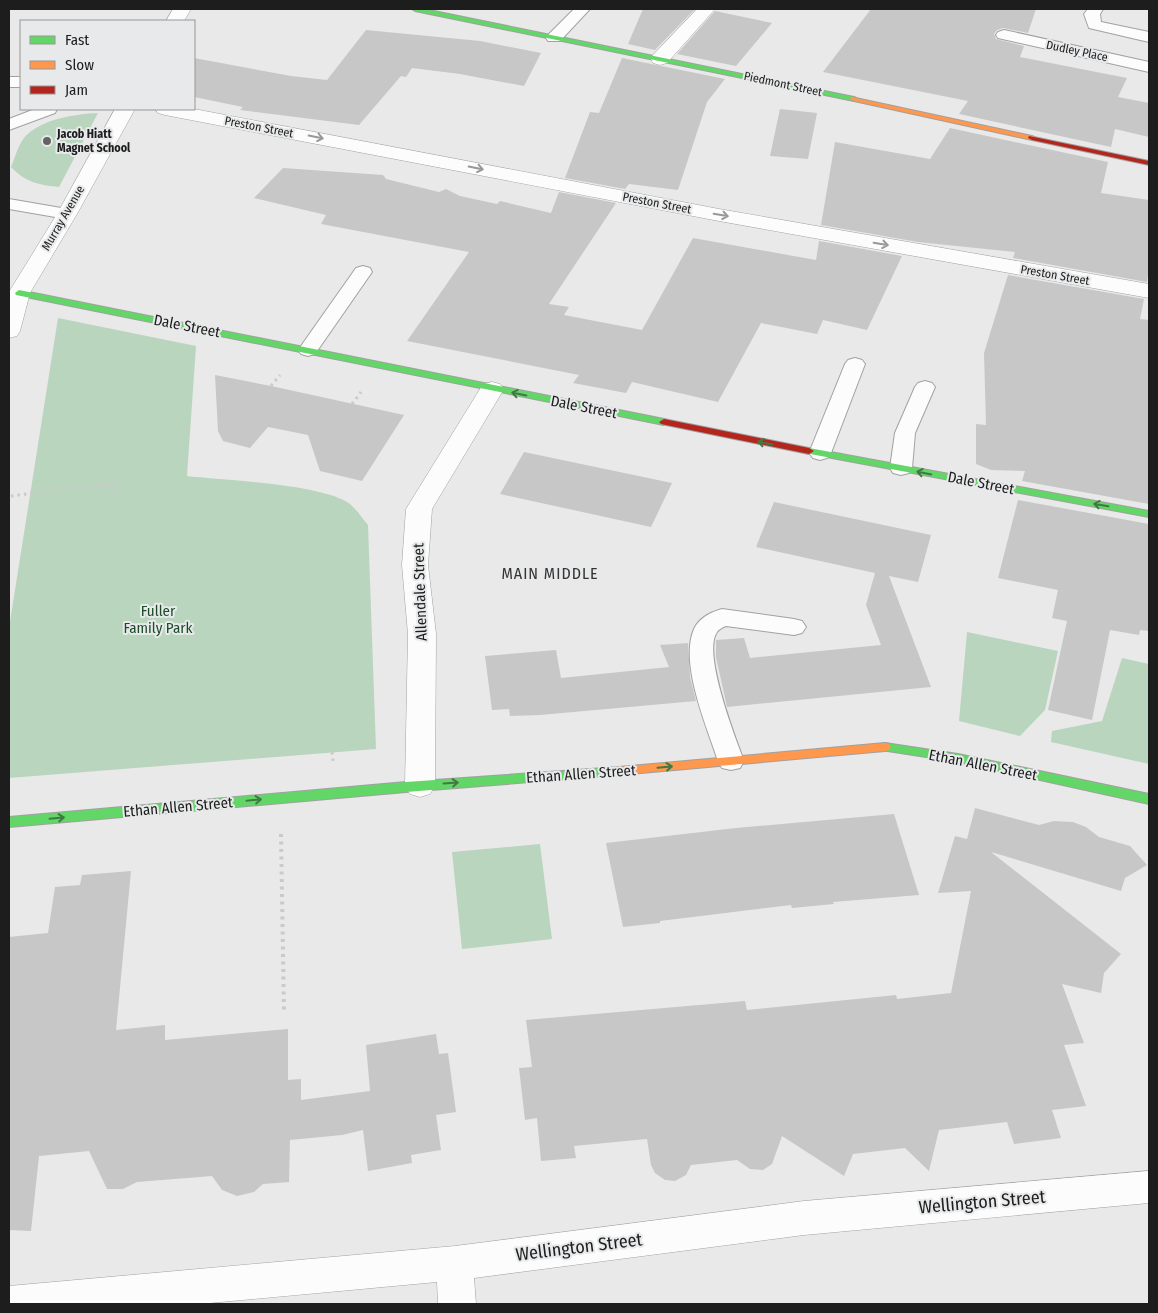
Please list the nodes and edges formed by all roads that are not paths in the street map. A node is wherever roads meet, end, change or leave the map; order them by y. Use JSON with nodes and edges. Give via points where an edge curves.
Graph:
{"nodes":[{"id":1,"x":182,"y":9,"type":"edge"},
{"id":2,"x":415,"y":9,"type":"edge"},
{"id":3,"x":582,"y":9,"type":"edge"},
{"id":4,"x":706,"y":9,"type":"edge"},
{"id":5,"x":1096,"y":9,"type":"edge"},
{"id":6,"x":176,"y":20,"type":"edge"},
{"id":7,"x":1004,"y":35,"type":"dead end"},
{"id":8,"x":1149,"y":37,"type":"edge"},
{"id":9,"x":554,"y":38,"type":"junction"},
{"id":10,"x":660,"y":59,"type":"junction"},
{"id":11,"x":1149,"y":67,"type":"edge"},
{"id":12,"x":46,"y":110,"type":"edge"},
{"id":13,"x":124,"y":110,"type":"edge"},
{"id":14,"x":170,"y":110,"type":"edge"},
{"id":15,"x":9,"y":125,"type":"edge"},
{"id":16,"x":1149,"y":163,"type":"edge"},
{"id":17,"x":9,"y":204,"type":"edge"},
{"id":18,"x":67,"y":214,"type":"junction"},
{"id":19,"x":363,"y":272,"type":"dead end"},
{"id":20,"x":1149,"y":291,"type":"edge"},
{"id":21,"x":19,"y":293,"type":"junction"},
{"id":22,"x":9,"y":330,"type":"edge"},
{"id":23,"x":308,"y":350,"type":"junction"},
{"id":24,"x":855,"y":364,"type":"dead end"},
{"id":25,"x":925,"y":388,"type":"dead end"},
{"id":26,"x":492,"y":389,"type":"junction"},
{"id":27,"x":820,"y":453,"type":"junction"},
{"id":28,"x":901,"y":468,"type":"junction"},
{"id":29,"x":1149,"y":514,"type":"edge"},
{"id":30,"x":794,"y":627,"type":"dead end"},
{"id":31,"x":731,"y":761,"type":"junction"},
{"id":32,"x":420,"y":786,"type":"junction"},
{"id":33,"x":1149,"y":799,"type":"edge"},
{"id":34,"x":9,"y":822,"type":"edge"},
{"id":35,"x":1149,"y":1186,"type":"edge"},
{"id":36,"x":455,"y":1263,"type":"junction"},
{"id":37,"x":9,"y":1304,"type":"edge"},
{"id":38,"x":457,"y":1304,"type":"edge"}],
"edges":[{"from":1,"to":6,"type":"street"},
{"from":2,"to":9,"type":"street","name":"Piedmont Street"},
{"from":3,"to":9,"type":"lane"},
{"from":4,"to":10,"type":"street"},
{"from":5,"to":8,"type":"lane","via":[[1092,14],[1094,25]]},
{"from":7,"to":11,"type":"lane","name":"Dudley Place"},
{"from":9,"to":10,"type":"street","name":"Piedmont Street"},
{"from":10,"to":16,"type":"street","name":"Piedmont Street"},
{"from":12,"to":15,"type":"lane"},
{"from":13,"to":18,"type":"street","name":"Murray Avenue"},
{"from":14,"to":20,"type":"street","name":"Preston Street","one_way":true,"via":[[719,215]]},
{"from":17,"to":18,"type":"lane"},
{"from":18,"to":21,"type":"street","name":"Murray Avenue"},
{"from":19,"to":23,"type":"lane"},
{"from":21,"to":22,"type":"street","name":"Murray Avenue"},
{"from":21,"to":23,"type":"street","name":"Dale Street"},
{"from":23,"to":26,"type":"street","name":"Dale Street"},
{"from":24,"to":27,"type":"lane"},
{"from":25,"to":28,"type":"lane","via":[[905,433]]},
{"from":27,"to":26,"type":"street","name":"Dale Street","one_way":true},
{"from":26,"to":32,"type":"street","name":"Allendale Street","via":[[419,509],[416,565],[422,634]]},
{"from":27,"to":28,"type":"street","name":"Dale Street"},
{"from":29,"to":28,"type":"street","name":"Dale Street","one_way":true},
{"from":30,"to":31,"type":"lane","via":[[722,617],[706,628],[702,646],[704,677]]},
{"from":32,"to":31,"type":"street","name":"Ethan Allen Street","one_way":true},
{"from":31,"to":33,"type":"street","name":"Ethan Allen Street","via":[[887,747],[958,758]]},
{"from":34,"to":32,"type":"street","name":"Ethan Allen Street","one_way":true},
{"from":35,"to":36,"type":"street","name":"Wellington Street","via":[[804,1218]]},
{"from":36,"to":37,"type":"street","name":"Wellington Street"},
{"from":36,"to":38,"type":"street"}]}
